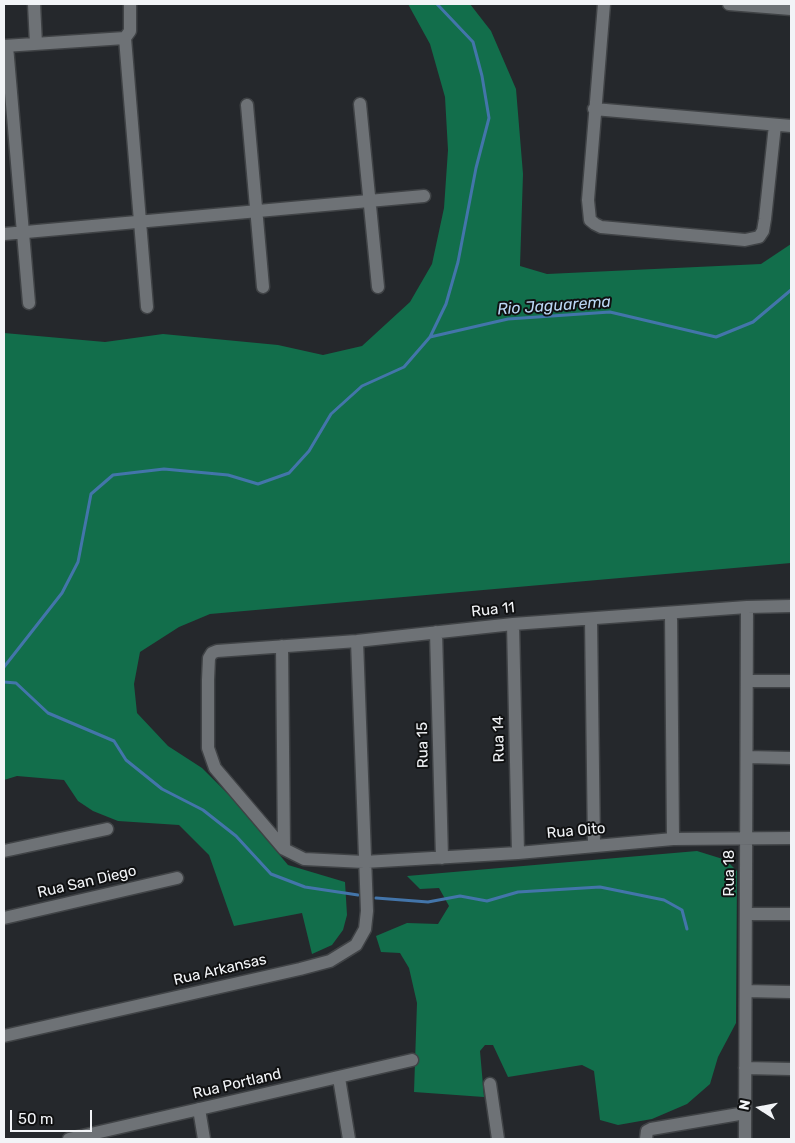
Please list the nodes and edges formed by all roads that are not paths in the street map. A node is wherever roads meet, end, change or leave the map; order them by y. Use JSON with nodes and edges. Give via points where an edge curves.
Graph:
{"nodes":[{"id":1,"x":34,"y":4,"type":"edge"},
{"id":2,"x":130,"y":4,"type":"edge"},
{"id":3,"x":604,"y":4,"type":"edge"},
{"id":4,"x":729,"y":4,"type":"edge"},
{"id":5,"x":791,"y":10,"type":"edge"},
{"id":6,"x":125,"y":38,"type":"junction"},
{"id":7,"x":36,"y":40,"type":"junction"},
{"id":8,"x":5,"y":46,"type":"edge"},
{"id":9,"x":360,"y":104,"type":"dead end"},
{"id":10,"x":247,"y":105,"type":"dead end"},
{"id":11,"x":594,"y":109,"type":"junction"},
{"id":12,"x":775,"y":125,"type":"junction"},
{"id":13,"x":791,"y":126,"type":"edge"},
{"id":14,"x":424,"y":196,"type":"dead end"},
{"id":15,"x":369,"y":201,"type":"junction"},
{"id":16,"x":256,"y":211,"type":"junction"},
{"id":17,"x":139,"y":222,"type":"junction"},
{"id":18,"x":23,"y":232,"type":"junction"},
{"id":19,"x":4,"y":234,"type":"edge"},
{"id":20,"x":263,"y":287,"type":"dead end"},
{"id":21,"x":378,"y":287,"type":"dead end"},
{"id":22,"x":28,"y":303,"type":"dead end"},
{"id":23,"x":146,"y":307,"type":"dead end"},
{"id":24,"x":747,"y":606,"type":"junction"},
{"id":25,"x":791,"y":606,"type":"edge"},
{"id":26,"x":672,"y":613,"type":"junction"},
{"id":27,"x":591,"y":619,"type":"junction"},
{"id":28,"x":513,"y":624,"type":"junction"},
{"id":29,"x":436,"y":632,"type":"junction"},
{"id":30,"x":357,"y":640,"type":"junction"},
{"id":31,"x":282,"y":646,"type":"junction"},
{"id":32,"x":747,"y":681,"type":"junction"},
{"id":33,"x":791,"y":681,"type":"edge"},
{"id":34,"x":747,"y":758,"type":"junction"},
{"id":35,"x":791,"y":758,"type":"edge"},
{"id":36,"x":107,"y":828,"type":"dead end"},
{"id":37,"x":746,"y":838,"type":"junction"},
{"id":38,"x":791,"y":838,"type":"edge"},
{"id":39,"x":673,"y":839,"type":"junction"},
{"id":40,"x":594,"y":845,"type":"junction"},
{"id":41,"x":284,"y":849,"type":"junction"},
{"id":42,"x":4,"y":851,"type":"edge"},
{"id":43,"x":518,"y":852,"type":"junction"},
{"id":44,"x":442,"y":858,"type":"junction"},
{"id":45,"x":364,"y":862,"type":"junction"},
{"id":46,"x":178,"y":878,"type":"dead end"},
{"id":47,"x":746,"y":914,"type":"junction"},
{"id":48,"x":791,"y":914,"type":"edge"},
{"id":49,"x":4,"y":918,"type":"edge"},
{"id":50,"x":746,"y":992,"type":"junction"},
{"id":51,"x":791,"y":992,"type":"edge"},
{"id":52,"x":4,"y":1036,"type":"edge"},
{"id":53,"x":412,"y":1060,"type":"dead end"},
{"id":54,"x":745,"y":1068,"type":"junction"},
{"id":55,"x":791,"y":1068,"type":"edge"},
{"id":56,"x":339,"y":1078,"type":"junction"},
{"id":57,"x":490,"y":1084,"type":"dead end"},
{"id":58,"x":199,"y":1109,"type":"junction"},
{"id":59,"x":745,"y":1113,"type":"junction"},
{"id":60,"x":69,"y":1139,"type":"edge"},
{"id":61,"x":204,"y":1139,"type":"edge"},
{"id":62,"x":349,"y":1139,"type":"edge"},
{"id":63,"x":498,"y":1139,"type":"edge"},
{"id":64,"x":646,"y":1139,"type":"edge"},
{"id":65,"x":745,"y":1139,"type":"edge"}],
"edges":[{"from":1,"to":7,"type":"street"},
{"from":2,"to":6,"type":"street","via":[[130,31]]},
{"from":3,"to":11,"type":"street"},
{"from":4,"to":5,"type":"street"},
{"from":6,"to":7,"type":"street"},
{"from":6,"to":17,"type":"street"},
{"from":7,"to":8,"type":"street"},
{"from":8,"to":18,"type":"street"},
{"from":9,"to":15,"type":"street"},
{"from":10,"to":16,"type":"street"},
{"from":11,"to":12,"type":"street"},
{"from":11,"to":12,"type":"street","via":[[588,200],[590,220],[601,227],[745,240],[759,237],[763,231]]},
{"from":12,"to":13,"type":"street"},
{"from":14,"to":15,"type":"street"},
{"from":15,"to":16,"type":"street"},
{"from":15,"to":21,"type":"street"},
{"from":16,"to":17,"type":"street"},
{"from":16,"to":20,"type":"street"},
{"from":17,"to":18,"type":"street"},
{"from":17,"to":23,"type":"street"},
{"from":18,"to":19,"type":"street"},
{"from":18,"to":22,"type":"street"},
{"from":24,"to":25,"type":"street","name":"Rua 11"},
{"from":24,"to":26,"type":"street","name":"Rua 11"},
{"from":24,"to":32,"type":"street","name":"Rua 18"},
{"from":26,"to":27,"type":"street","name":"Rua 11"},
{"from":26,"to":39,"type":"street"},
{"from":27,"to":28,"type":"street","name":"Rua 11"},
{"from":27,"to":40,"type":"street"},
{"from":28,"to":29,"type":"street","name":"Rua 11"},
{"from":28,"to":43,"type":"street","name":"Rua 14"},
{"from":29,"to":30,"type":"street","name":"Rua 11"},
{"from":29,"to":44,"type":"street","name":"Rua 15"},
{"from":30,"to":31,"type":"street","name":"Rua 11"},
{"from":30,"to":45,"type":"street","name":"Rua Arkansas"},
{"from":31,"to":41,"type":"street"},
{"from":31,"to":41,"type":"street","name":"Rua 11","via":[[212,653],[208,666],[208,748],[215,768]]},
{"from":32,"to":33,"type":"street"},
{"from":32,"to":34,"type":"street","name":"Rua 18"},
{"from":34,"to":35,"type":"street"},
{"from":34,"to":37,"type":"street","name":"Rua 18"},
{"from":36,"to":42,"type":"street"},
{"from":37,"to":38,"type":"street","name":"Rua Oito"},
{"from":37,"to":39,"type":"street","name":"Rua Oito"},
{"from":37,"to":47,"type":"street","name":"Rua 18"},
{"from":39,"to":40,"type":"street","name":"Rua Oito"},
{"from":40,"to":43,"type":"street","name":"Rua Oito"},
{"from":41,"to":45,"type":"street","name":"Rua Oito","via":[[304,859]]},
{"from":43,"to":44,"type":"street","name":"Rua Oito"},
{"from":44,"to":45,"type":"street","name":"Rua Oito"},
{"from":45,"to":52,"type":"street","name":"Rua Arkansas","via":[[365,929],[356,945],[330,961]]},
{"from":46,"to":49,"type":"street","name":"Rua San Diego"},
{"from":47,"to":48,"type":"street"},
{"from":47,"to":50,"type":"street","name":"Rua 18"},
{"from":50,"to":51,"type":"street"},
{"from":50,"to":54,"type":"street","name":"Rua 18"},
{"from":53,"to":56,"type":"street","name":"Rua Portland"},
{"from":54,"to":55,"type":"street"},
{"from":54,"to":59,"type":"street","name":"Rua 18"},
{"from":56,"to":58,"type":"street","name":"Rua Portland"},
{"from":56,"to":62,"type":"street"},
{"from":57,"to":63,"type":"street"},
{"from":58,"to":60,"type":"street","name":"Rua Portland"},
{"from":58,"to":61,"type":"street"},
{"from":59,"to":64,"type":"street","via":[[651,1129]]},
{"from":59,"to":65,"type":"street","name":"Rua 18"}]}
